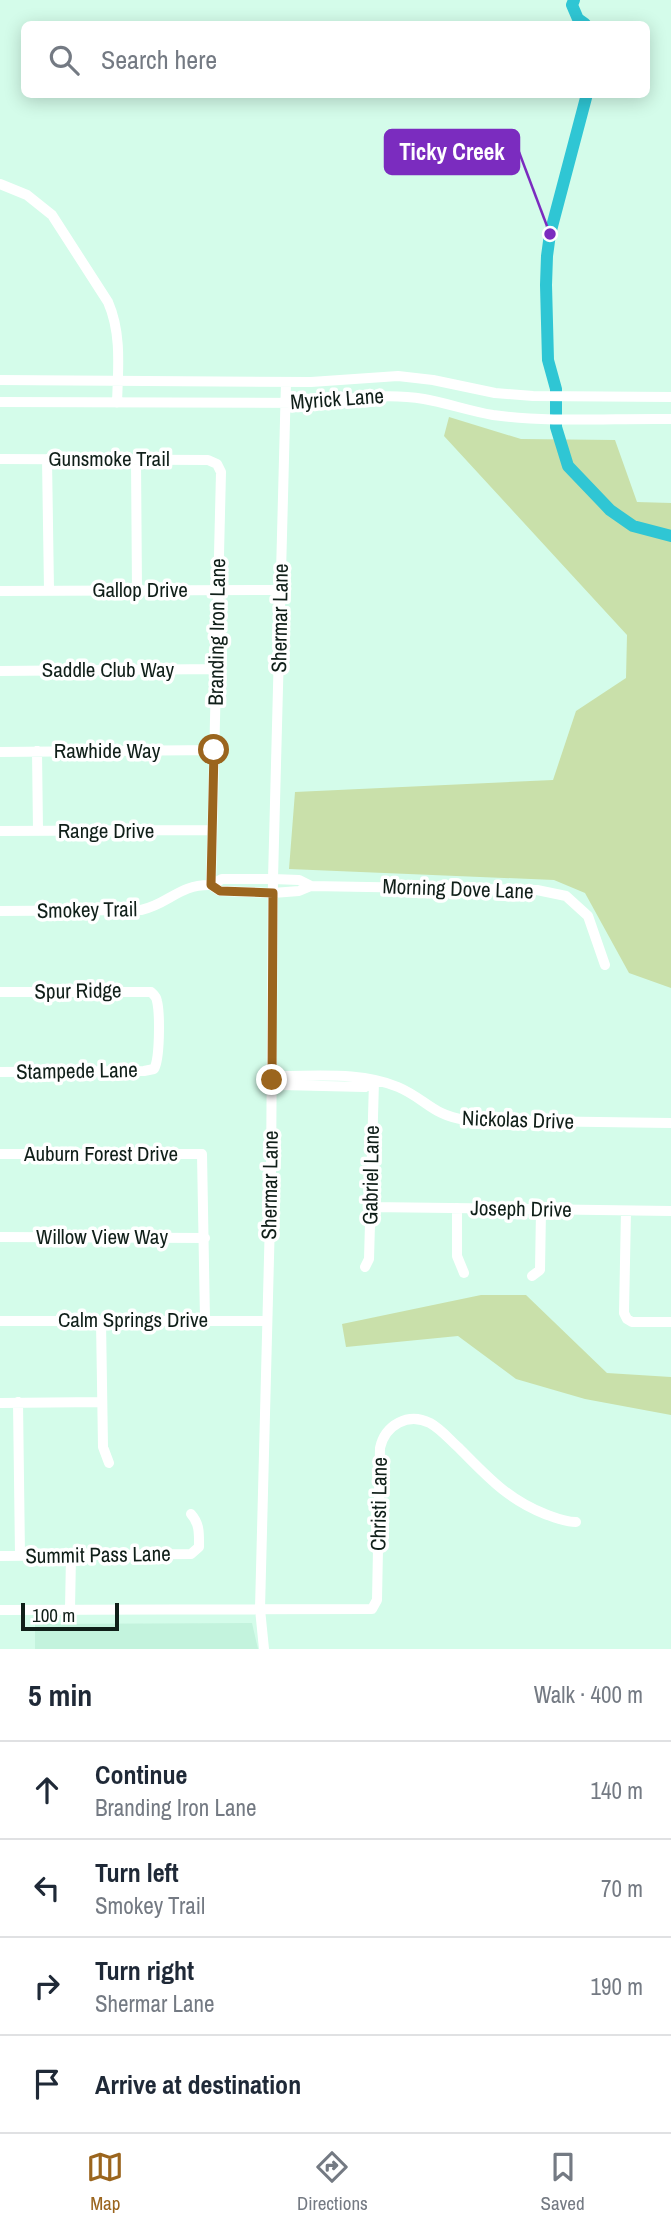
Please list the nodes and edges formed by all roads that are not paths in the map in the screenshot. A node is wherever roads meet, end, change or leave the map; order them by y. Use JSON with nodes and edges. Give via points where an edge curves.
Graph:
{"nodes":[{"id":1,"x":0,"y":184,"type":"edge"},
{"id":2,"x":0,"y":380,"type":"edge"},
{"id":3,"x":117,"y":381,"type":"junction"},
{"id":4,"x":285,"y":382,"type":"junction"},
{"id":5,"x":671,"y":397,"type":"edge"},
{"id":6,"x":0,"y":402,"type":"edge"},
{"id":7,"x":117,"y":403,"type":"junction"},
{"id":8,"x":285,"y":403,"type":"junction"},
{"id":9,"x":671,"y":419,"type":"edge"},
{"id":10,"x":0,"y":459,"type":"edge"},
{"id":11,"x":47,"y":459,"type":"junction"},
{"id":12,"x":136,"y":460,"type":"junction"},
{"id":13,"x":217,"y":464,"type":"joint"},
{"id":14,"x":49,"y":590,"type":"junction"},
{"id":15,"x":137,"y":590,"type":"junction"},
{"id":16,"x":218,"y":590,"type":"junction"},
{"id":17,"x":281,"y":590,"type":"junction"},
{"id":18,"x":0,"y":591,"type":"edge"},
{"id":19,"x":216,"y":669,"type":"junction"},
{"id":20,"x":0,"y":671,"type":"edge"},
{"id":21,"x":214,"y":750,"type":"junction"},
{"id":22,"x":37,"y":751,"type":"junction"},
{"id":23,"x":0,"y":752,"type":"edge"},
{"id":24,"x":212,"y":830,"type":"junction"},
{"id":25,"x":0,"y":831,"type":"edge"},
{"id":26,"x":37,"y":831,"type":"junction"},
{"id":27,"x":273,"y":879,"type":"junction"},
{"id":28,"x":211,"y":885,"type":"junction"},
{"id":29,"x":311,"y":886,"type":"junction"},
{"id":30,"x":273,"y":893,"type":"junction"},
{"id":31,"x":0,"y":911,"type":"edge"},
{"id":32,"x":604,"y":965,"type":"dead end"},
{"id":33,"x":0,"y":992,"type":"edge"},
{"id":34,"x":154,"y":1069,"type":"joint"},
{"id":35,"x":0,"y":1072,"type":"edge"},
{"id":36,"x":275,"y":1080,"type":"junction"},
{"id":37,"x":374,"y":1081,"type":"junction"},
{"id":38,"x":671,"y":1123,"type":"edge"},
{"id":39,"x":0,"y":1154,"type":"edge"},
{"id":40,"x":371,"y":1207,"type":"junction"},
{"id":41,"x":457,"y":1208,"type":"junction"},
{"id":42,"x":541,"y":1210,"type":"junction"},
{"id":43,"x":626,"y":1211,"type":"junction"},
{"id":44,"x":671,"y":1211,"type":"edge"},
{"id":45,"x":0,"y":1237,"type":"edge"},
{"id":46,"x":205,"y":1238,"type":"junction"},
{"id":47,"x":365,"y":1267,"type":"dead end"},
{"id":48,"x":464,"y":1273,"type":"dead end"},
{"id":49,"x":532,"y":1276,"type":"dead end"},
{"id":50,"x":205,"y":1320,"type":"junction"},
{"id":51,"x":0,"y":1321,"type":"edge"},
{"id":52,"x":101,"y":1321,"type":"junction"},
{"id":53,"x":267,"y":1321,"type":"junction"},
{"id":54,"x":671,"y":1322,"type":"edge"},
{"id":55,"x":18,"y":1402,"type":"junction"},
{"id":56,"x":101,"y":1402,"type":"junction"},
{"id":57,"x":0,"y":1403,"type":"edge"},
{"id":58,"x":109,"y":1463,"type":"dead end"},
{"id":59,"x":191,"y":1514,"type":"dead end"},
{"id":60,"x":576,"y":1522,"type":"dead end"},
{"id":61,"x":20,"y":1555,"type":"junction"},
{"id":62,"x":0,"y":1556,"type":"edge"},
{"id":63,"x":71,"y":1556,"type":"junction"},
{"id":64,"x":70,"y":1609,"type":"junction"},
{"id":65,"x":260,"y":1609,"type":"junction"},
{"id":66,"x":0,"y":1610,"type":"edge"},
{"id":67,"x":264,"y":1649,"type":"edge"}],
"edges":[{"from":1,"to":3,"type":"street","via":[[27,195],[52,215],[108,302],[117,335]]},
{"from":2,"to":3,"type":"street","name":"Myrick Lane"},
{"from":3,"to":4,"type":"street","name":"Myrick Lane"},
{"from":3,"to":7,"type":"street"},
{"from":4,"to":5,"type":"street","name":"Myrick Lane","via":[[398,376],[533,396]]},
{"from":4,"to":8,"type":"street","name":"Shermar Lane"},
{"from":6,"to":7,"type":"street","name":"Myrick Lane"},
{"from":7,"to":8,"type":"street","name":"Myrick Lane"},
{"from":8,"to":9,"type":"street","name":"Myrick Lane","via":[[397,396],[494,415]]},
{"from":8,"to":17,"type":"street","name":"Shermar Lane"},
{"from":10,"to":11,"type":"street","name":"Gunsmoke Trail"},
{"from":11,"to":12,"type":"street","name":"Gunsmoke Trail"},
{"from":11,"to":14,"type":"street"},
{"from":12,"to":13,"type":"street","name":"Gunsmoke Trail","via":[[208,460]]},
{"from":12,"to":15,"type":"street"},
{"from":13,"to":16,"type":"street","name":"Branding Iron Lane","via":[[221,472]]},
{"from":14,"to":15,"type":"street","name":"Gallop Drive"},
{"from":14,"to":18,"type":"street","name":"Gallop Drive"},
{"from":15,"to":16,"type":"street","name":"Gallop Drive"},
{"from":16,"to":17,"type":"street","name":"Gallop Drive"},
{"from":16,"to":19,"type":"street","name":"Branding Iron Lane"},
{"from":17,"to":27,"type":"street","name":"Shermar Lane"},
{"from":19,"to":20,"type":"street","name":"Saddle Club Way"},
{"from":19,"to":21,"type":"street","name":"Branding Iron Lane"},
{"from":21,"to":22,"type":"street","name":"Rawhide Way"},
{"from":21,"to":24,"type":"street","name":"Branding Iron Lane"},
{"from":22,"to":23,"type":"street","name":"Rawhide Way"},
{"from":22,"to":26,"type":"street"},
{"from":24,"to":26,"type":"street","name":"Range Drive"},
{"from":24,"to":28,"type":"street","name":"Branding Iron Lane"},
{"from":25,"to":26,"type":"street","name":"Range Drive"},
{"from":27,"to":28,"type":"street","name":"Smokey Trail","via":[[222,879]]},
{"from":27,"to":29,"type":"street","name":"Morning Dove Lane","via":[[299,880]]},
{"from":27,"to":30,"type":"street","name":"Shermar Lane"},
{"from":28,"to":30,"type":"street","name":"Smokey Trail","via":[[220,891]]},
{"from":28,"to":31,"type":"street","name":"Smokey Trail","via":[[186,888],[141,910]]},
{"from":29,"to":30,"type":"street","name":"Morning Dove Lane"},
{"from":29,"to":32,"type":"street","name":"Morning Dove Lane","via":[[537,890],[566,896],[588,916]]},
{"from":30,"to":36,"type":"street","name":"Shermar Lane"},
{"from":33,"to":34,"type":"street","name":"Spur Ridge","via":[[147,991],[155,995],[158,1005]]},
{"from":34,"to":35,"type":"street","name":"Stampede Lane"},
{"from":36,"to":37,"type":"street","name":"Nickolas Drive","via":[[281,1085],[365,1087]]},
{"from":36,"to":53,"type":"street","name":"Shermar Lane"},
{"from":37,"to":38,"type":"street","name":"Nickolas Drive","via":[[400,1088],[444,1116],[465,1120]]},
{"from":37,"to":40,"type":"street","name":"Gabriel Lane"},
{"from":39,"to":46,"type":"street","name":"Auburn Forest Drive","via":[[202,1154]]},
{"from":40,"to":41,"type":"street","name":"Joseph Drive"},
{"from":40,"to":47,"type":"street","name":"Gabriel Lane"},
{"from":41,"to":42,"type":"street","name":"Joseph Drive"},
{"from":41,"to":48,"type":"street","via":[[457,1256]]},
{"from":42,"to":43,"type":"street","name":"Joseph Drive"},
{"from":42,"to":49,"type":"street","via":[[540,1270]]},
{"from":43,"to":44,"type":"street","name":"Joseph Drive"},
{"from":43,"to":54,"type":"street","via":[[624,1313],[632,1322]]},
{"from":45,"to":46,"type":"street","name":"Willow View Way"},
{"from":46,"to":50,"type":"street"},
{"from":50,"to":52,"type":"street","name":"Calm Springs Drive"},
{"from":50,"to":53,"type":"street","name":"Calm Springs Drive"},
{"from":51,"to":52,"type":"street","name":"Calm Springs Drive"},
{"from":52,"to":56,"type":"street"},
{"from":53,"to":65,"type":"street","name":"Shermar Lane"},
{"from":55,"to":56,"type":"street"},
{"from":55,"to":57,"type":"street"},
{"from":55,"to":61,"type":"street"},
{"from":56,"to":58,"type":"street","via":[[103,1447]]},
{"from":59,"to":63,"type":"street","name":"Summit Pass Lane","via":[[199,1531],[199,1547],[191,1554]]},
{"from":60,"to":65,"type":"street","name":"Christi Lane","via":[[521,1503],[436,1427],[408,1419],[384,1434],[380,1448],[377,1600],[372,1609]]},
{"from":61,"to":62,"type":"street","name":"Summit Pass Lane"},
{"from":61,"to":63,"type":"street","name":"Summit Pass Lane"},
{"from":63,"to":64,"type":"street"},
{"from":64,"to":65,"type":"street"},
{"from":64,"to":66,"type":"street"},
{"from":65,"to":67,"type":"street","name":"Shermar Lane"}]}
